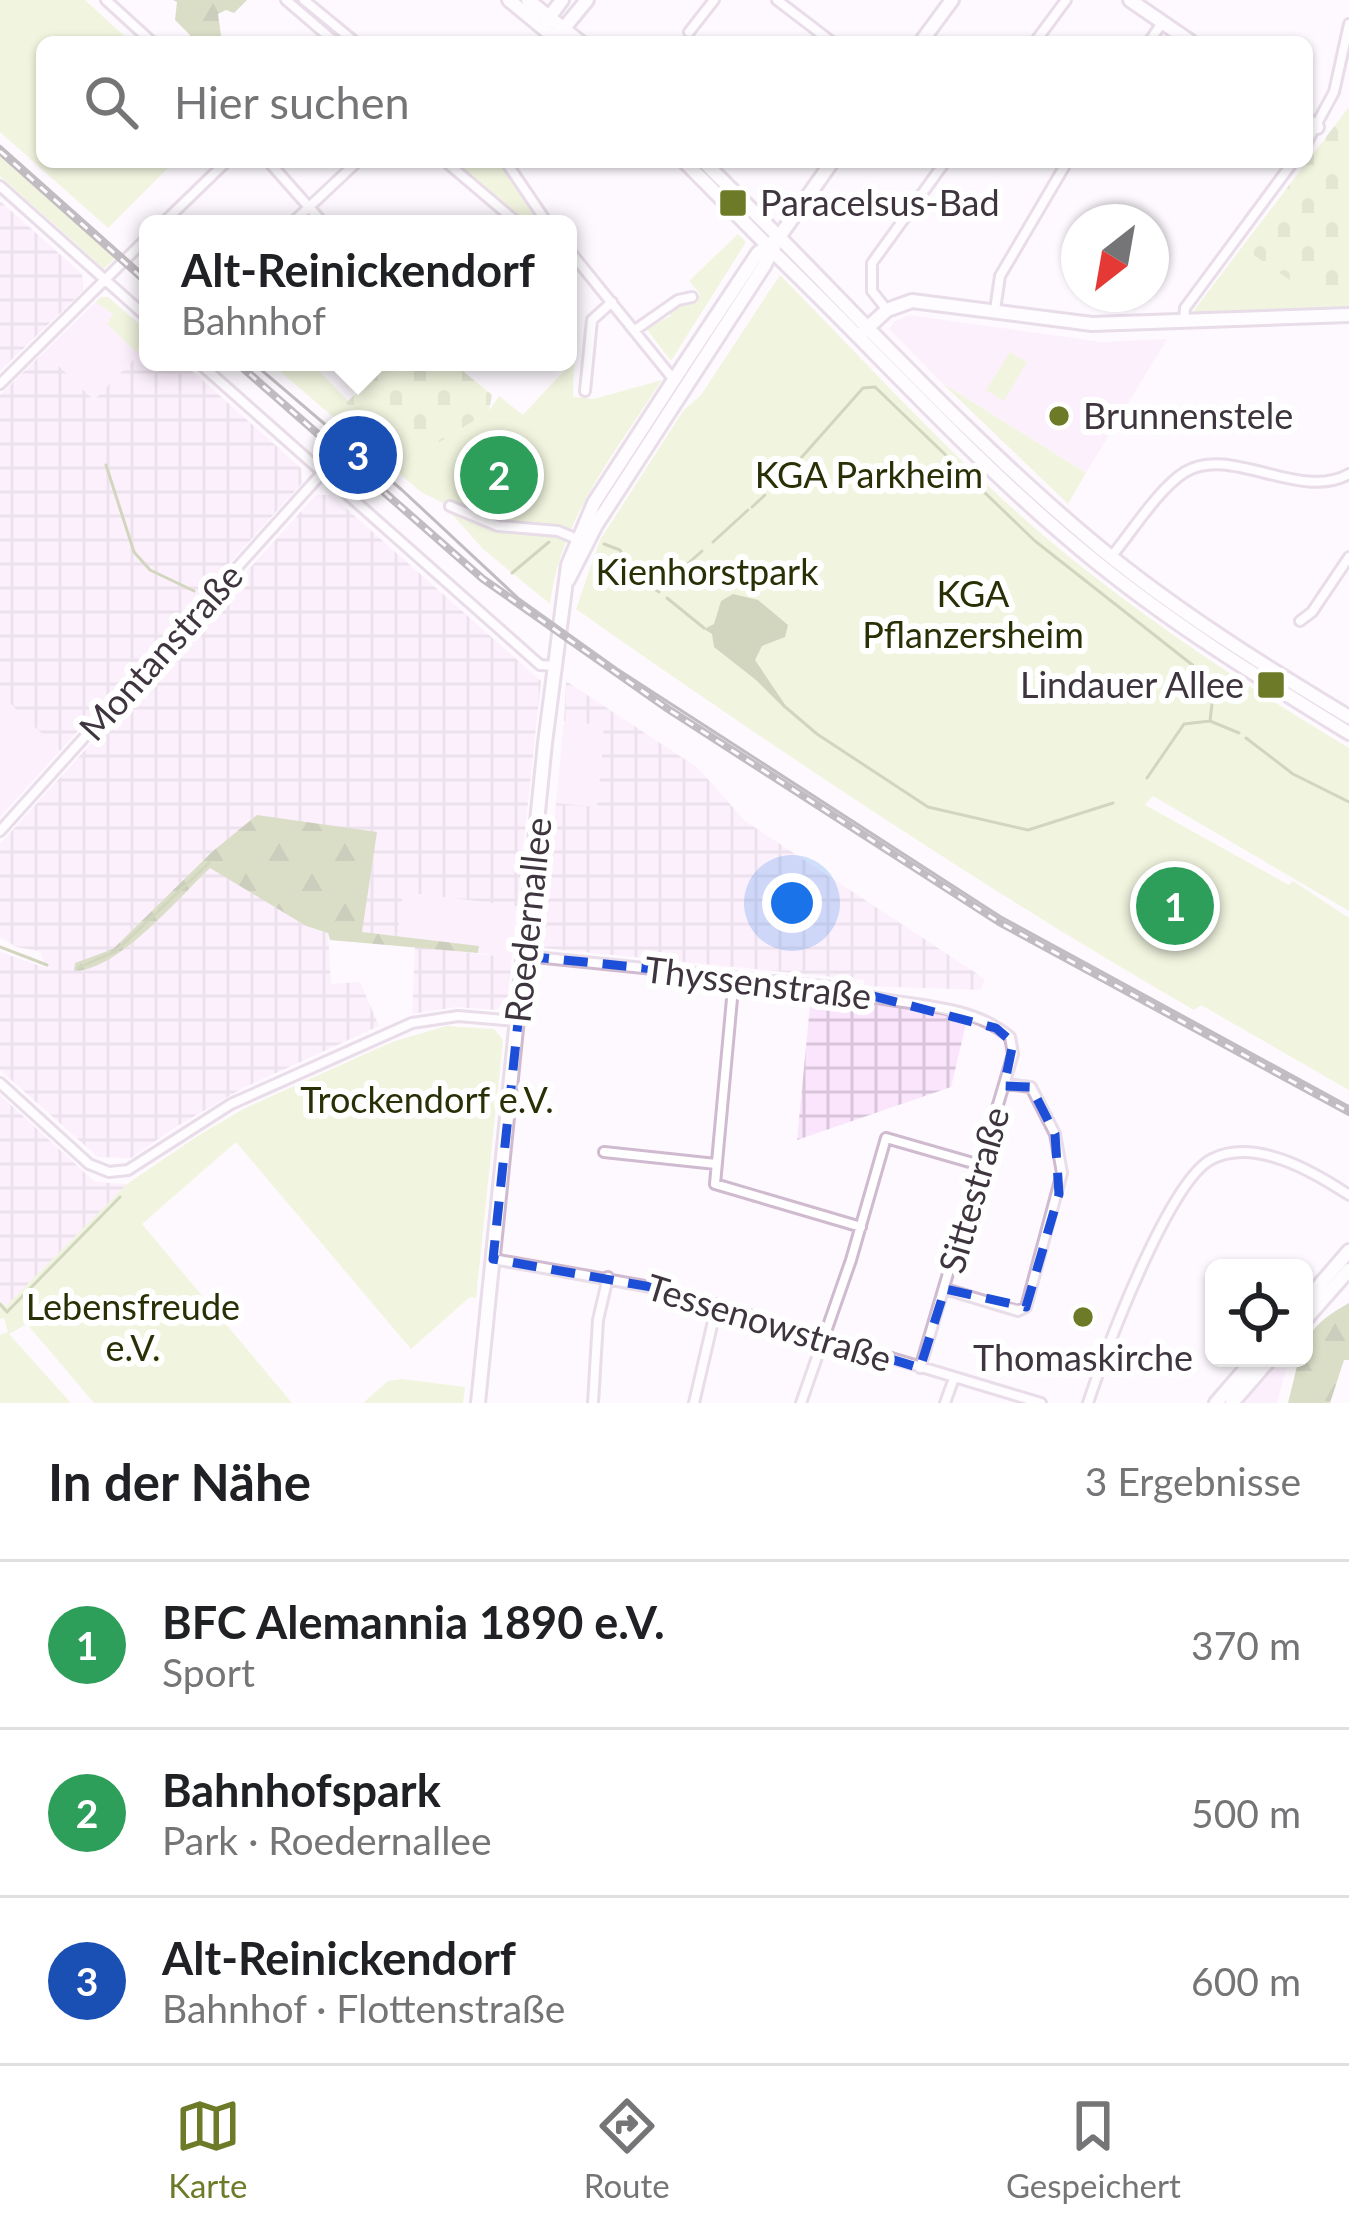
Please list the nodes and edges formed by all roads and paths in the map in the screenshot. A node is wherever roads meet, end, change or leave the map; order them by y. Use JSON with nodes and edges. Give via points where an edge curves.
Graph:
{"nodes":[{"id":1,"x":106,"y":0,"type":"edge"},
{"id":2,"x":286,"y":0,"type":"edge"},
{"id":3,"x":508,"y":0,"type":"edge"},
{"id":4,"x":528,"y":0,"type":"edge"},
{"id":5,"x":562,"y":0,"type":"edge"},
{"id":6,"x":586,"y":0,"type":"edge"},
{"id":7,"x":714,"y":0,"type":"edge"},
{"id":8,"x":777,"y":0,"type":"edge"},
{"id":9,"x":952,"y":0,"type":"edge"},
{"id":10,"x":1066,"y":0,"type":"edge"},
{"id":11,"x":1130,"y":0,"type":"edge"},
{"id":12,"x":305,"y":1,"type":"edge"},
{"id":13,"x":298,"y":11,"type":"junction"},
{"id":14,"x":546,"y":22,"type":"junction"},
{"id":15,"x":1162,"y":22,"type":"junction"},
{"id":16,"x":1349,"y":24,"type":"edge"},
{"id":17,"x":688,"y":32,"type":"dead end"},
{"id":18,"x":145,"y":36,"type":"edge"},
{"id":19,"x":327,"y":36,"type":"edge"},
{"id":20,"x":348,"y":36,"type":"edge"},
{"id":21,"x":559,"y":36,"type":"edge"},
{"id":22,"x":561,"y":36,"type":"edge"},
{"id":23,"x":824,"y":36,"type":"edge"},
{"id":24,"x":925,"y":36,"type":"edge"},
{"id":25,"x":1039,"y":36,"type":"edge"},
{"id":26,"x":1153,"y":36,"type":"edge"},
{"id":27,"x":1183,"y":36,"type":"edge"},
{"id":28,"x":1313,"y":123,"type":"edge"},
{"id":29,"x":220,"y":168,"type":"edge"},
{"id":30,"x":274,"y":168,"type":"edge"},
{"id":31,"x":350,"y":168,"type":"edge"},
{"id":32,"x":453,"y":168,"type":"edge"},
{"id":33,"x":510,"y":168,"type":"edge"},
{"id":34,"x":691,"y":168,"type":"edge"},
{"id":35,"x":709,"y":168,"type":"edge"},
{"id":36,"x":828,"y":168,"type":"edge"},
{"id":37,"x":941,"y":168,"type":"edge"},
{"id":38,"x":1063,"y":168,"type":"edge"},
{"id":39,"x":1289,"y":168,"type":"edge"},
{"id":40,"x":0,"y":186,"type":"edge"},
{"id":41,"x":308,"y":207,"type":"junction"},
{"id":42,"x":171,"y":215,"type":"edge"},
{"id":43,"x":300,"y":215,"type":"edge"},
{"id":44,"x":316,"y":215,"type":"edge"},
{"id":45,"x":508,"y":215,"type":"edge"},
{"id":46,"x":542,"y":215,"type":"edge"},
{"id":47,"x":772,"y":244,"type":"junction"},
{"id":48,"x":139,"y":246,"type":"edge"},
{"id":49,"x":577,"y":260,"type":"edge"},
{"id":50,"x":577,"y":268,"type":"edge"},
{"id":51,"x":106,"y":280,"type":"junction"},
{"id":52,"x":594,"y":281,"type":"junction"},
{"id":53,"x":692,"y":297,"type":"dead end"},
{"id":54,"x":612,"y":302,"type":"junction"},
{"id":55,"x":139,"y":310,"type":"edge"},
{"id":56,"x":887,"y":310,"type":"junction"},
{"id":57,"x":995,"y":310,"type":"junction"},
{"id":58,"x":1349,"y":315,"type":"edge"},
{"id":59,"x":1184,"y":321,"type":"junction"},
{"id":60,"x":635,"y":331,"type":"junction"},
{"id":61,"x":863,"y":331,"type":"junction"},
{"id":62,"x":208,"y":371,"type":"edge"},
{"id":63,"x":0,"y":384,"type":"edge"},
{"id":64,"x":679,"y":385,"type":"junction"},
{"id":65,"x":585,"y":391,"type":"dead end"},
{"id":66,"x":322,"y":473,"type":"junction"},
{"id":67,"x":1347,"y":479,"type":"edge"},
{"id":68,"x":450,"y":506,"type":"dead end"},
{"id":69,"x":577,"y":539,"type":"junction"},
{"id":70,"x":1349,"y":557,"type":"edge"},
{"id":71,"x":1107,"y":562,"type":"junction"},
{"id":72,"x":567,"y":581,"type":"junction"},
{"id":73,"x":1300,"y":621,"type":"dead end"},
{"id":74,"x":555,"y":667,"type":"junction"},
{"id":75,"x":1349,"y":717,"type":"edge"},
{"id":76,"x":1349,"y":733,"type":"edge"},
{"id":77,"x":0,"y":830,"type":"edge"},
{"id":78,"x":525,"y":956,"type":"junction"},
{"id":79,"x":734,"y":977,"type":"junction"},
{"id":80,"x":518,"y":1022,"type":"junction"},
{"id":81,"x":988,"y":1024,"type":"joint"},
{"id":82,"x":0,"y":1083,"type":"edge"},
{"id":83,"x":1005,"y":1084,"type":"junction"},
{"id":84,"x":604,"y":1152,"type":"dead end"},
{"id":85,"x":716,"y":1164,"type":"junction"},
{"id":86,"x":980,"y":1165,"type":"junction"},
{"id":87,"x":1349,"y":1196,"type":"edge"},
{"id":88,"x":861,"y":1227,"type":"junction"},
{"id":89,"x":1349,"y":1251,"type":"edge"},
{"id":90,"x":493,"y":1258,"type":"junction"},
{"id":91,"x":1349,"y":1270,"type":"edge"},
{"id":92,"x":608,"y":1277,"type":"junction"},
{"id":93,"x":944,"y":1289,"type":"junction"},
{"id":94,"x":1313,"y":1293,"type":"edge"},
{"id":95,"x":717,"y":1304,"type":"junction"},
{"id":96,"x":1313,"y":1311,"type":"edge"},
{"id":97,"x":822,"y":1338,"type":"junction"},
{"id":98,"x":1248,"y":1367,"type":"edge"},
{"id":99,"x":1263,"y":1367,"type":"edge"},
{"id":100,"x":920,"y":1368,"type":"junction"},
{"id":101,"x":953,"y":1378,"type":"junction"},
{"id":102,"x":478,"y":1403,"type":"edge"},
{"id":103,"x":593,"y":1403,"type":"edge"},
{"id":104,"x":694,"y":1403,"type":"edge"},
{"id":105,"x":801,"y":1403,"type":"edge"},
{"id":106,"x":945,"y":1403,"type":"edge"},
{"id":107,"x":1041,"y":1403,"type":"edge"},
{"id":108,"x":1088,"y":1403,"type":"edge"},
{"id":109,"x":1216,"y":1403,"type":"edge"},
{"id":110,"x":1232,"y":1403,"type":"edge"}],
"edges":[{"from":1,"to":18,"type":"street"},
{"from":2,"to":13,"type":"street"},
{"from":3,"to":14,"type":"main road"},
{"from":4,"to":14,"type":"main road"},
{"from":5,"to":14,"type":"main road"},
{"from":6,"to":22,"type":"main road"},
{"from":7,"to":17,"type":"street"},
{"from":8,"to":23,"type":"street"},
{"from":9,"to":24,"type":"main road"},
{"from":10,"to":25,"type":"street"},
{"from":11,"to":15,"type":"main road"},
{"from":12,"to":13,"type":"street"},
{"from":12,"to":20,"type":"street"},
{"from":13,"to":19,"type":"street"},
{"from":14,"to":21,"type":"main road"},
{"from":15,"to":26,"type":"street"},
{"from":15,"to":27,"type":"main road"},
{"from":16,"to":28,"type":"street","via":[[1334,92]]},
{"from":29,"to":42,"type":"street"},
{"from":30,"to":41,"type":"street"},
{"from":31,"to":41,"type":"street"},
{"from":32,"to":45,"type":"street"},
{"from":33,"to":46,"type":"street"},
{"from":34,"to":47,"type":"main road"},
{"from":35,"to":47,"type":"main road"},
{"from":36,"to":47,"type":"main road","name":"Roedernallee"},
{"from":37,"to":56,"type":"street","via":[[872,263],[872,291]]},
{"from":38,"to":57,"type":"street","via":[[1000,276]]},
{"from":39,"to":59,"type":"street","via":[[1185,308]]},
{"from":40,"to":51,"type":"street"},
{"from":41,"to":43,"type":"street"},
{"from":41,"to":44,"type":"street"},
{"from":47,"to":61,"type":"main road"},
{"from":47,"to":64,"type":"main road","name":"Roedernallee"},
{"from":48,"to":51,"type":"street"},
{"from":49,"to":52,"type":"street"},
{"from":50,"to":52,"type":"street"},
{"from":51,"to":55,"type":"street"},
{"from":51,"to":63,"type":"street"},
{"from":52,"to":54,"type":"street"},
{"from":53,"to":60,"type":"street"},
{"from":54,"to":60,"type":"street"},
{"from":54,"to":65,"type":"street","via":[[592,320]]},
{"from":56,"to":57,"type":"main road","via":[[923,300]]},
{"from":56,"to":61,"type":"main road"},
{"from":57,"to":59,"type":"main road","via":[[1092,324]]},
{"from":58,"to":59,"type":"main road"},
{"from":60,"to":64,"type":"street"},
{"from":61,"to":71,"type":"main road","via":[[991,469]]},
{"from":62,"to":66,"type":"street"},
{"from":64,"to":69,"type":"main road","name":"Roedernallee"},
{"from":64,"to":72,"type":"main road","name":"Roedernallee"},
{"from":66,"to":74,"type":"street","via":[[540,665]]},
{"from":66,"to":77,"type":"street","name":"Montanstraße"},
{"from":67,"to":71,"type":"street","via":[[1193,468]]},
{"from":68,"to":69,"type":"street","via":[[498,526]]},
{"from":69,"to":72,"type":"main road","name":"Roedernallee"},
{"from":70,"to":73,"type":"street"},
{"from":71,"to":75,"type":"main road"},
{"from":71,"to":76,"type":"main road","via":[[1195,636]]},
{"from":72,"to":74,"type":"main road","name":"Roedernallee"},
{"from":74,"to":78,"type":"main road","name":"Roedernallee"},
{"from":78,"to":79,"type":"street","name":"Thyssenstraße"},
{"from":78,"to":80,"type":"main road","name":"Roedernallee"},
{"from":79,"to":81,"type":"street","name":"Thyssenstraße","via":[[842,988]]},
{"from":79,"to":85,"type":"street"},
{"from":80,"to":82,"type":"street","via":[[458,1016],[412,1023],[231,1104],[118,1172],[89,1164]]},
{"from":80,"to":90,"type":"main road","name":"Roedernallee"},
{"from":81,"to":83,"type":"street","name":"Sittestraße","via":[[1013,1043]]},
{"from":83,"to":86,"type":"street","name":"Sittestraße"},
{"from":83,"to":93,"type":"street","via":[[1031,1087],[1062,1173],[1026,1307]]},
{"from":84,"to":85,"type":"street"},
{"from":85,"to":88,"type":"street","via":[[715,1181]]},
{"from":86,"to":88,"type":"street","via":[[886,1138]]},
{"from":86,"to":93,"type":"street","name":"Sittestraße"},
{"from":87,"to":108,"type":"street","via":[[1312,1172],[1262,1156],[1228,1154],[1202,1165],[1136,1277]]},
{"from":88,"to":97,"type":"street"},
{"from":89,"to":94,"type":"main road"},
{"from":90,"to":92,"type":"street","name":"Tessenowstraße"},
{"from":90,"to":102,"type":"main road","name":"Roedernallee"},
{"from":91,"to":96,"type":"main road"},
{"from":92,"to":95,"type":"street","name":"Tessenowstraße"},
{"from":92,"to":103,"type":"street"},
{"from":93,"to":100,"type":"street","name":"Sittestraße"},
{"from":95,"to":97,"type":"street","name":"Tessenowstraße"},
{"from":95,"to":104,"type":"street"},
{"from":97,"to":100,"type":"street","name":"Tessenowstraße"},
{"from":97,"to":105,"type":"street"},
{"from":98,"to":109,"type":"main road"},
{"from":99,"to":110,"type":"main road"},
{"from":100,"to":101,"type":"street","name":"Tessenowstraße"},
{"from":101,"to":106,"type":"street"},
{"from":101,"to":107,"type":"street","name":"Tessenowstraße"}]}
